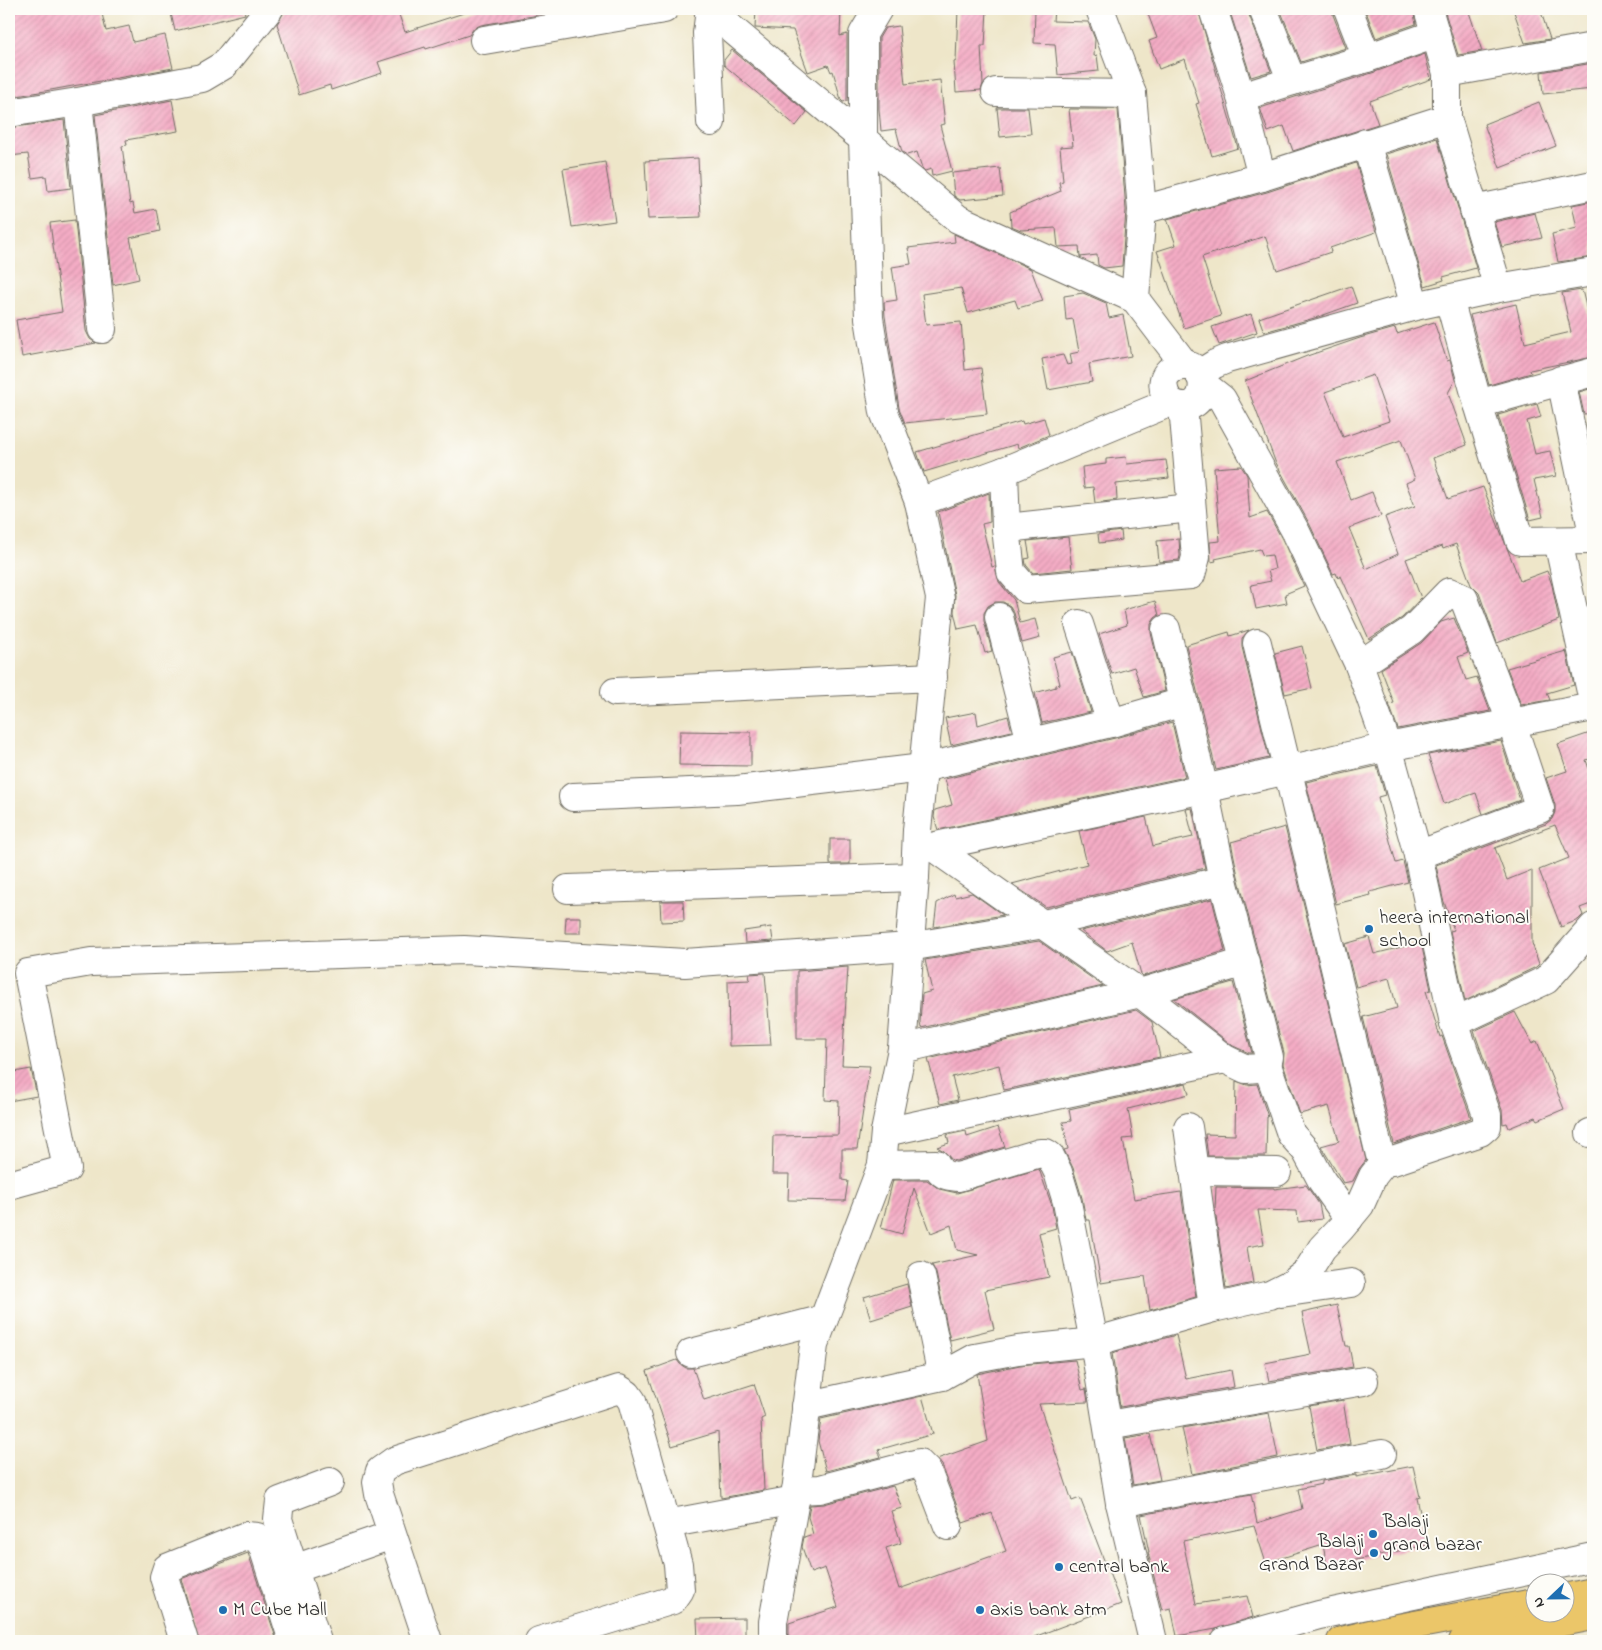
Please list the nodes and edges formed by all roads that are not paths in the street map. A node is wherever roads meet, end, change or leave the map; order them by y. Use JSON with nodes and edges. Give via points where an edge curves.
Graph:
{"nodes":[{"id":1,"x":269,"y":9,"type":"edge"},
{"id":2,"x":664,"y":9,"type":"edge"},
{"id":3,"x":709,"y":9,"type":"edge"},
{"id":4,"x":876,"y":9,"type":"edge"},
{"id":5,"x":1100,"y":9,"type":"edge"},
{"id":6,"x":1213,"y":9,"type":"edge"},
{"id":7,"x":1263,"y":9,"type":"edge"},
{"id":8,"x":1348,"y":9,"type":"edge"},
{"id":9,"x":1428,"y":9,"type":"edge"},
{"id":10,"x":1436,"y":34,"type":"junction"},
{"id":11,"x":484,"y":40,"type":"dead end"},
{"id":12,"x":1593,"y":47,"type":"edge"},
{"id":13,"x":1367,"y":58,"type":"junction"},
{"id":14,"x":1447,"y":73,"type":"junction"},
{"id":15,"x":1292,"y":81,"type":"junction"},
{"id":16,"x":996,"y":92,"type":"dead end"},
{"id":17,"x":1132,"y":94,"type":"junction"},
{"id":18,"x":1241,"y":97,"type":"junction"},
{"id":19,"x":78,"y":102,"type":"junction"},
{"id":20,"x":9,"y":112,"type":"edge"},
{"id":21,"x":1447,"y":118,"type":"junction"},
{"id":22,"x":711,"y":122,"type":"dead end"},
{"id":23,"x":863,"y":139,"type":"junction"},
{"id":24,"x":1366,"y":143,"type":"junction"},
{"id":25,"x":1262,"y":177,"type":"junction"},
{"id":26,"x":1593,"y":185,"type":"edge"},
{"id":27,"x":1142,"y":210,"type":"junction"},
{"id":28,"x":1474,"y":210,"type":"junction"},
{"id":29,"x":1593,"y":272,"type":"edge"},
{"id":30,"x":1498,"y":288,"type":"junction"},
{"id":31,"x":1135,"y":299,"type":"junction"},
{"id":32,"x":1449,"y":299,"type":"junction"},
{"id":33,"x":1415,"y":306,"type":"junction"},
{"id":34,"x":102,"y":329,"type":"dead end"},
{"id":35,"x":1593,"y":372,"type":"edge"},
{"id":36,"x":1196,"y":375,"type":"junction"},
{"id":37,"x":1561,"y":380,"type":"junction"},
{"id":38,"x":1177,"y":404,"type":"junction"},
{"id":39,"x":1478,"y":404,"type":"junction"},
{"id":40,"x":1004,"y":471,"type":"junction"},
{"id":41,"x":919,"y":502,"type":"junction"},
{"id":42,"x":1191,"y":508,"type":"junction"},
{"id":43,"x":1006,"y":528,"type":"junction"},
{"id":44,"x":1593,"y":534,"type":"edge"},
{"id":45,"x":1593,"y":540,"type":"edge"},
{"id":46,"x":1558,"y":541,"type":"junction"},
{"id":47,"x":999,"y":617,"type":"dead end"},
{"id":48,"x":1079,"y":624,"type":"dead end"},
{"id":49,"x":1585,"y":628,"type":"edge"},
{"id":50,"x":1166,"y":629,"type":"dead end"},
{"id":51,"x":1257,"y":644,"type":"dead end"},
{"id":52,"x":1359,"y":665,"type":"junction"},
{"id":53,"x":933,"y":676,"type":"junction"},
{"id":54,"x":615,"y":692,"type":"dead end"},
{"id":55,"x":1183,"y":702,"type":"junction"},
{"id":56,"x":1593,"y":702,"type":"edge"},
{"id":57,"x":1593,"y":707,"type":"edge"},
{"id":58,"x":1111,"y":723,"type":"junction"},
{"id":59,"x":1512,"y":724,"type":"junction"},
{"id":60,"x":1031,"y":742,"type":"junction"},
{"id":61,"x":1388,"y":747,"type":"junction"},
{"id":62,"x":923,"y":768,"type":"junction"},
{"id":63,"x":1288,"y":770,"type":"junction"},
{"id":64,"x":1204,"y":789,"type":"junction"},
{"id":65,"x":573,"y":797,"type":"dead end"},
{"id":66,"x":1418,"y":855,"type":"junction"},
{"id":67,"x":921,"y":858,"type":"junction"},
{"id":68,"x":1223,"y":880,"type":"junction"},
{"id":69,"x":568,"y":889,"type":"dead end"},
{"id":70,"x":1044,"y":924,"type":"junction"},
{"id":71,"x":1593,"y":926,"type":"edge"},
{"id":72,"x":909,"y":947,"type":"junction"},
{"id":73,"x":1245,"y":962,"type":"junction"},
{"id":74,"x":1140,"y":993,"type":"junction"},
{"id":75,"x":1454,"y":1023,"type":"junction"},
{"id":76,"x":902,"y":1049,"type":"junction"},
{"id":77,"x":1225,"y":1058,"type":"junction"},
{"id":78,"x":1267,"y":1065,"type":"junction"},
{"id":79,"x":1188,"y":1127,"type":"dead end"},
{"id":80,"x":885,"y":1132,"type":"junction"},
{"id":81,"x":1385,"y":1161,"type":"junction"},
{"id":82,"x":882,"y":1165,"type":"junction"},
{"id":83,"x":1194,"y":1171,"type":"junction"},
{"id":84,"x":1277,"y":1172,"type":"dead end"},
{"id":85,"x":9,"y":1184,"type":"edge"},
{"id":86,"x":1349,"y":1219,"type":"junction"},
{"id":87,"x":921,"y":1276,"type":"dead end"},
{"id":88,"x":1351,"y":1284,"type":"dead end"},
{"id":89,"x":1270,"y":1295,"type":"junction"},
{"id":90,"x":1213,"y":1308,"type":"junction"},
{"id":91,"x":824,"y":1319,"type":"junction"},
{"id":92,"x":1094,"y":1342,"type":"junction"},
{"id":93,"x":691,"y":1354,"type":"dead end"},
{"id":94,"x":942,"y":1376,"type":"junction"},
{"id":95,"x":1364,"y":1380,"type":"dead end"},
{"id":96,"x":806,"y":1406,"type":"junction"},
{"id":97,"x":1108,"y":1425,"type":"junction"},
{"id":98,"x":1382,"y":1454,"type":"dead end"},
{"id":99,"x":330,"y":1482,"type":"dead end"},
{"id":100,"x":796,"y":1495,"type":"junction"},
{"id":101,"x":1120,"y":1503,"type":"junction"},
{"id":102,"x":667,"y":1524,"type":"junction"},
{"id":103,"x":948,"y":1526,"type":"dead end"},
{"id":104,"x":383,"y":1538,"type":"dead end"},
{"id":105,"x":1593,"y":1557,"type":"edge"},
{"id":106,"x":294,"y":1569,"type":"junction"},
{"id":107,"x":1593,"y":1592,"type":"edge"},
{"id":108,"x":1574,"y":1596,"type":"edge"},
{"id":109,"x":1524,"y":1605,"type":"edge"},
{"id":110,"x":1593,"y":1616,"type":"edge"},
{"id":111,"x":184,"y":1641,"type":"edge"},
{"id":112,"x":294,"y":1641,"type":"edge"},
{"id":113,"x":317,"y":1641,"type":"edge"},
{"id":114,"x":428,"y":1641,"type":"edge"},
{"id":115,"x":539,"y":1641,"type":"edge"},
{"id":116,"x":773,"y":1641,"type":"edge"},
{"id":117,"x":1152,"y":1641,"type":"edge"},
{"id":118,"x":1224,"y":1641,"type":"edge"},
{"id":119,"x":1341,"y":1641,"type":"edge"},
{"id":120,"x":1463,"y":1641,"type":"edge"}],
"edges":[{"from":1,"to":19,"type":"street","via":[[224,65],[202,78]]},
{"from":2,"to":11,"type":"street"},
{"from":3,"to":22,"type":"street"},
{"from":3,"to":23,"type":"street"},
{"from":4,"to":23,"type":"street","via":[[863,34]]},
{"from":5,"to":17,"type":"street"},
{"from":6,"to":18,"type":"street"},
{"from":7,"to":15,"type":"street"},
{"from":8,"to":13,"type":"street"},
{"from":9,"to":10,"type":"street"},
{"from":10,"to":13,"type":"street"},
{"from":10,"to":14,"type":"street"},
{"from":12,"to":14,"type":"street"},
{"from":13,"to":15,"type":"street"},
{"from":14,"to":21,"type":"street"},
{"from":15,"to":18,"type":"street"},
{"from":16,"to":17,"type":"street"},
{"from":17,"to":27,"type":"street"},
{"from":18,"to":25,"type":"street"},
{"from":19,"to":20,"type":"street"},
{"from":19,"to":34,"type":"street"},
{"from":21,"to":24,"type":"street"},
{"from":21,"to":28,"type":"street"},
{"from":23,"to":31,"type":"street","via":[[958,219]]},
{"from":23,"to":41,"type":"street","via":[[869,318],[884,412]]},
{"from":24,"to":25,"type":"street"},
{"from":24,"to":33,"type":"street"},
{"from":25,"to":27,"type":"street"},
{"from":26,"to":28,"type":"street"},
{"from":27,"to":31,"type":"street"},
{"from":28,"to":30,"type":"street"},
{"from":29,"to":30,"type":"street"},
{"from":30,"to":32,"type":"street"},
{"from":31,"to":36,"type":"street"},
{"from":32,"to":33,"type":"street"},
{"from":32,"to":39,"type":"street"},
{"from":33,"to":36,"type":"street","via":[[1227,360]]},
{"from":35,"to":37,"type":"street"},
{"from":36,"to":38,"type":"street","via":[[1203,391],[1196,402]]},
{"from":36,"to":38,"type":"street","via":[[1173,368],[1164,378],[1163,391]]},
{"from":36,"to":52,"type":"street","via":[[1222,399],[1296,532]]},
{"from":37,"to":39,"type":"street"},
{"from":37,"to":44,"type":"street"},
{"from":38,"to":40,"type":"street"},
{"from":38,"to":42,"type":"street"},
{"from":39,"to":46,"type":"street","via":[[1520,541]]},
{"from":40,"to":41,"type":"street"},
{"from":40,"to":43,"type":"street"},
{"from":41,"to":53,"type":"street","via":[[940,598]]},
{"from":42,"to":43,"type":"street"},
{"from":42,"to":43,"type":"street","via":[[1196,557],[1191,575],[1026,589],[1011,572]]},
{"from":45,"to":46,"type":"street"},
{"from":46,"to":49,"type":"street"},
{"from":47,"to":60,"type":"street"},
{"from":48,"to":58,"type":"street"},
{"from":49,"to":56,"type":"street"},
{"from":50,"to":55,"type":"street"},
{"from":51,"to":63,"type":"street"},
{"from":52,"to":59,"type":"street","via":[[1412,630],[1449,592],[1464,599]]},
{"from":52,"to":61,"type":"street"},
{"from":53,"to":54,"type":"street"},
{"from":53,"to":62,"type":"street"},
{"from":55,"to":58,"type":"street"},
{"from":55,"to":64,"type":"street"},
{"from":57,"to":59,"type":"street"},
{"from":58,"to":60,"type":"street"},
{"from":59,"to":61,"type":"street"},
{"from":59,"to":66,"type":"street","via":[[1540,809]]},
{"from":60,"to":62,"type":"street"},
{"from":61,"to":63,"type":"street"},
{"from":61,"to":66,"type":"street"},
{"from":62,"to":65,"type":"street","via":[[737,790]]},
{"from":62,"to":67,"type":"street"},
{"from":63,"to":64,"type":"street"},
{"from":63,"to":81,"type":"street","via":[[1380,1155]]},
{"from":64,"to":67,"type":"street"},
{"from":64,"to":68,"type":"street"},
{"from":66,"to":75,"type":"street"},
{"from":67,"to":69,"type":"street"},
{"from":67,"to":70,"type":"street"},
{"from":67,"to":72,"type":"street"},
{"from":68,"to":70,"type":"street"},
{"from":68,"to":73,"type":"street"},
{"from":70,"to":72,"type":"street"},
{"from":70,"to":74,"type":"street"},
{"from":71,"to":75,"type":"street","via":[[1546,980]]},
{"from":72,"to":76,"type":"street"},
{"from":72,"to":85,"type":"street","via":[[684,963],[464,950],[91,962],[28,973],[67,1169]]},
{"from":73,"to":74,"type":"street"},
{"from":73,"to":78,"type":"street","via":[[1269,1057]]},
{"from":74,"to":76,"type":"street"},
{"from":74,"to":77,"type":"street"},
{"from":75,"to":81,"type":"street","via":[[1487,1115],[1487,1126],[1480,1132]]},
{"from":76,"to":80,"type":"street"},
{"from":77,"to":78,"type":"street","via":[[1246,1069]]},
{"from":77,"to":80,"type":"street"},
{"from":78,"to":86,"type":"street","via":[[1291,1134],[1306,1151],[1322,1181]]},
{"from":79,"to":83,"type":"street"},
{"from":80,"to":82,"type":"street"},
{"from":81,"to":86,"type":"street"},
{"from":82,"to":91,"type":"street"},
{"from":82,"to":92,"type":"street","via":[[936,1164],[946,1176],[958,1177],[1040,1153],[1050,1156],[1067,1202]]},
{"from":83,"to":84,"type":"street"},
{"from":83,"to":90,"type":"street"},
{"from":86,"to":89,"type":"street","via":[[1322,1248],[1307,1272]]},
{"from":87,"to":94,"type":"street"},
{"from":88,"to":89,"type":"street"},
{"from":89,"to":90,"type":"street"},
{"from":90,"to":92,"type":"street"},
{"from":91,"to":93,"type":"street"},
{"from":91,"to":96,"type":"street","via":[[814,1345]]},
{"from":92,"to":94,"type":"street","via":[[975,1358]]},
{"from":92,"to":97,"type":"street"},
{"from":94,"to":96,"type":"street"},
{"from":95,"to":97,"type":"street"},
{"from":96,"to":100,"type":"street"},
{"from":97,"to":101,"type":"street"},
{"from":98,"to":101,"type":"street"},
{"from":99,"to":106,"type":"street","via":[[280,1501],[278,1519]]},
{"from":100,"to":102,"type":"street"},
{"from":100,"to":103,"type":"street","via":[[919,1464],[927,1470]]},
{"from":100,"to":116,"type":"street","via":[[773,1622]]},
{"from":101,"to":117,"type":"street"},
{"from":102,"to":114,"type":"street","via":[[632,1401],[619,1389],[394,1462],[380,1471],[377,1482],[379,1494]]},
{"from":102,"to":115,"type":"street","via":[[678,1564],[680,1590],[673,1600]]},
{"from":104,"to":106,"type":"street"},
{"from":105,"to":118,"type":"street","via":[[1319,1615]]},
{"from":106,"to":113,"type":"street"},
{"from":107,"to":108,"type":"main road"},
{"from":109,"to":119,"type":"main road"},
{"from":110,"to":120,"type":"main road"},
{"from":111,"to":112,"type":"street","via":[[164,1577],[166,1568],[246,1536],[257,1537],[262,1547]]}]}
